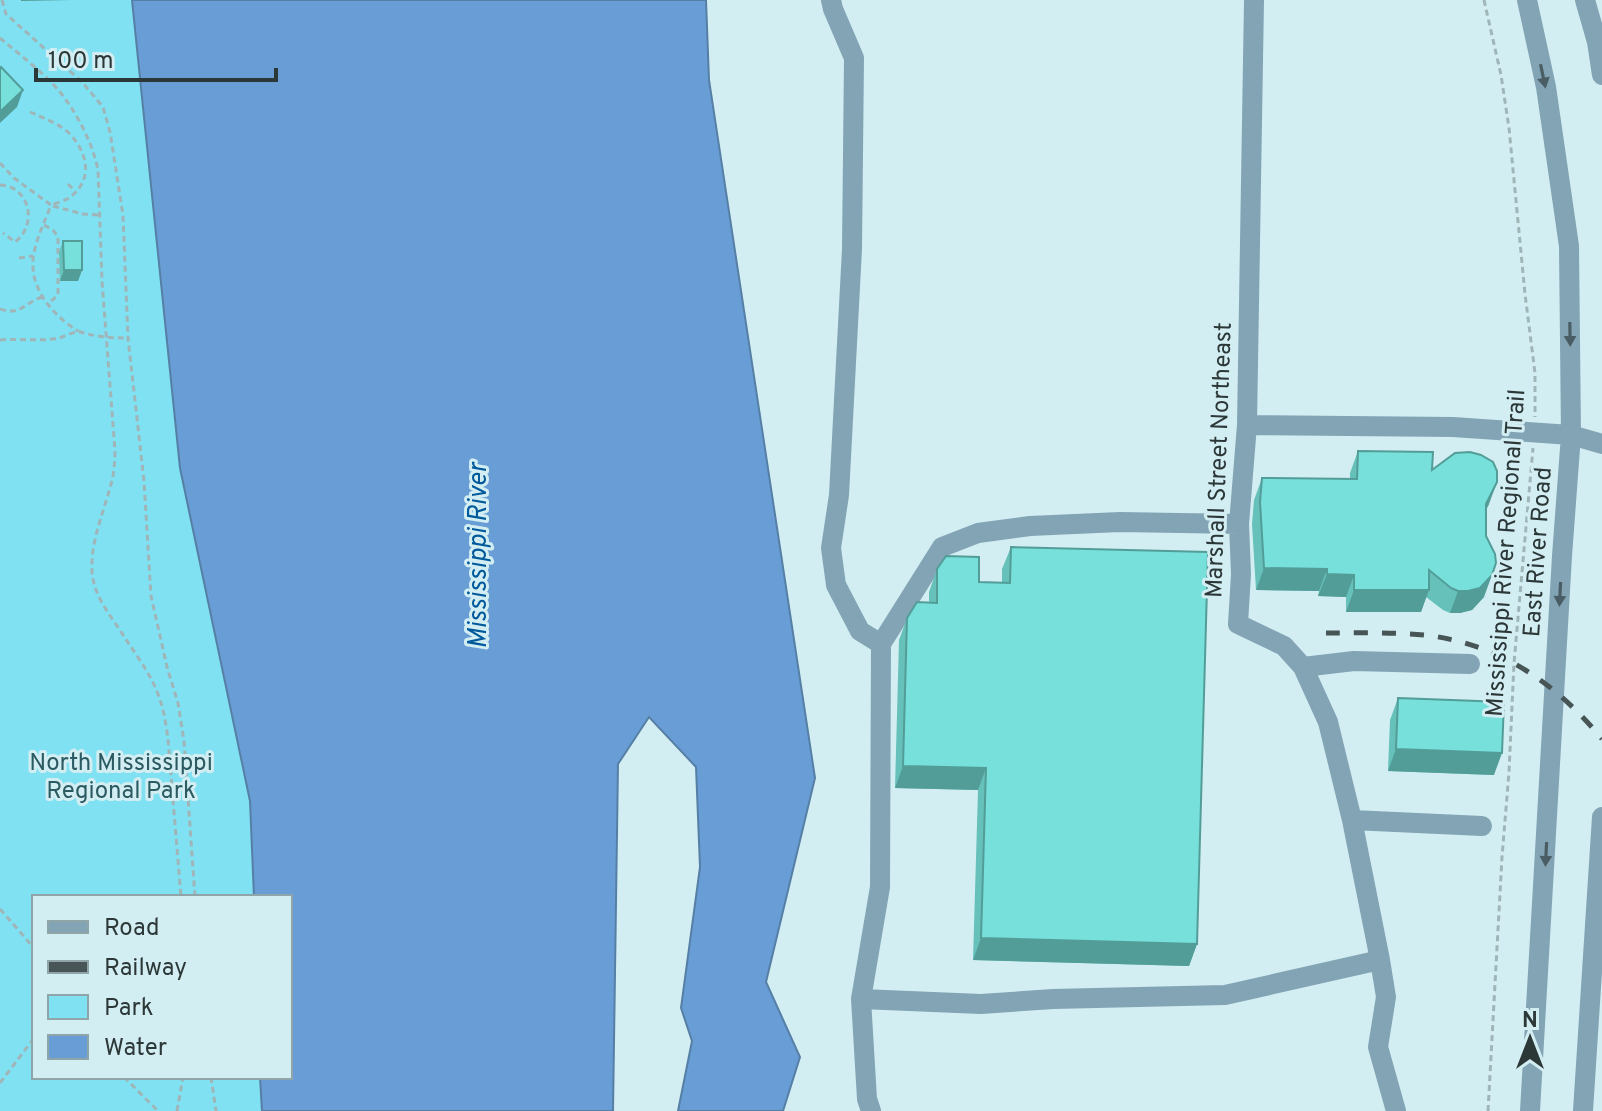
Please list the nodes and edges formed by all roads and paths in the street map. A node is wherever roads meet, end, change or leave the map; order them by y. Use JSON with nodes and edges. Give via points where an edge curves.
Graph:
{"nodes":[{"id":1,"x":2,"y":0,"type":"edge"},
{"id":2,"x":831,"y":0,"type":"edge"},
{"id":3,"x":1254,"y":0,"type":"edge"},
{"id":4,"x":1484,"y":0,"type":"edge"},
{"id":5,"x":1527,"y":0,"type":"edge"},
{"id":6,"x":1585,"y":0,"type":"edge"},
{"id":7,"x":0,"y":38,"type":"edge"},
{"id":8,"x":1602,"y":75,"type":"edge"},
{"id":9,"x":30,"y":112,"type":"dead end"},
{"id":10,"x":0,"y":163,"type":"edge"},
{"id":11,"x":22,"y":184,"type":"junction"},
{"id":12,"x":68,"y":184,"type":"dead end"},
{"id":13,"x":0,"y":185,"type":"edge"},
{"id":14,"x":17,"y":191,"type":"junction"},
{"id":15,"x":75,"y":191,"type":"junction"},
{"id":16,"x":51,"y":205,"type":"junction"},
{"id":17,"x":100,"y":215,"type":"junction"},
{"id":18,"x":44,"y":225,"type":"junction"},
{"id":19,"x":3,"y":233,"type":"dead end"},
{"id":20,"x":33,"y":256,"type":"junction"},
{"id":21,"x":19,"y":258,"type":"dead end"},
{"id":22,"x":42,"y":297,"type":"junction"},
{"id":23,"x":48,"y":304,"type":"junction"},
{"id":24,"x":0,"y":309,"type":"edge"},
{"id":25,"x":78,"y":331,"type":"junction"},
{"id":26,"x":106,"y":338,"type":"junction"},
{"id":27,"x":128,"y":338,"type":"junction"},
{"id":28,"x":0,"y":340,"type":"edge"},
{"id":29,"x":1247,"y":425,"type":"junction"},
{"id":30,"x":1534,"y":432,"type":"junction"},
{"id":31,"x":1571,"y":435,"type":"junction"},
{"id":32,"x":1602,"y":444,"type":"edge"},
{"id":33,"x":1239,"y":524,"type":"junction"},
{"id":34,"x":881,"y":644,"type":"junction"},
{"id":35,"x":1470,"y":664,"type":"dead end"},
{"id":36,"x":1303,"y":667,"type":"junction"},
{"id":37,"x":1602,"y":817,"type":"edge"},
{"id":38,"x":1352,"y":820,"type":"junction"},
{"id":39,"x":1482,"y":826,"type":"dead end"},
{"id":40,"x":181,"y":895,"type":"edge"},
{"id":41,"x":195,"y":895,"type":"edge"},
{"id":42,"x":0,"y":909,"type":"edge"},
{"id":43,"x":32,"y":946,"type":"edge"},
{"id":44,"x":1380,"y":960,"type":"junction"},
{"id":45,"x":861,"y":999,"type":"junction"},
{"id":46,"x":32,"y":1041,"type":"edge"},
{"id":47,"x":126,"y":1079,"type":"edge"},
{"id":48,"x":183,"y":1079,"type":"edge"},
{"id":49,"x":211,"y":1079,"type":"edge"},
{"id":50,"x":0,"y":1083,"type":"edge"},
{"id":51,"x":158,"y":1111,"type":"edge"},
{"id":52,"x":177,"y":1111,"type":"edge"},
{"id":53,"x":216,"y":1111,"type":"edge"},
{"id":54,"x":871,"y":1111,"type":"edge"},
{"id":55,"x":1396,"y":1111,"type":"edge"},
{"id":56,"x":1488,"y":1111,"type":"edge"},
{"id":57,"x":1530,"y":1111,"type":"edge"},
{"id":58,"x":1583,"y":1111,"type":"edge"}],
"edges":[{"from":1,"to":27,"type":"path","via":[[6,14],[103,107],[123,215]]},
{"from":2,"to":34,"type":"street","via":[[854,58],[852,249],[839,495],[831,548],[842,597],[860,631]]},
{"from":3,"to":29,"type":"street","name":"Marshall Street Northeast"},
{"from":4,"to":30,"type":"path","name":"Mississippi River Regional Trail","via":[[1509,128],[1535,373]]},
{"from":5,"to":31,"type":"street","name":"East River Road","one_way":true,"via":[[1546,87],[1569,246]]},
{"from":6,"to":8,"type":"street"},
{"from":7,"to":17,"type":"path","via":[[60,92],[85,133],[98,170]]},
{"from":9,"to":15,"type":"path","via":[[55,123],[78,146],[87,171]]},
{"from":10,"to":11,"type":"path"},
{"from":11,"to":14,"type":"path"},
{"from":11,"to":16,"type":"path"},
{"from":12,"to":15,"type":"path"},
{"from":13,"to":14,"type":"path"},
{"from":14,"to":19,"type":"path","via":[[27,204],[28,223],[15,242]]},
{"from":15,"to":16,"type":"path"},
{"from":16,"to":17,"type":"path"},
{"from":16,"to":18,"type":"path"},
{"from":17,"to":26,"type":"path"},
{"from":18,"to":20,"type":"path"},
{"from":18,"to":23,"type":"path","via":[[58,237],[58,295]]},
{"from":20,"to":21,"type":"path"},
{"from":20,"to":22,"type":"path"},
{"from":22,"to":23,"type":"path"},
{"from":22,"to":24,"type":"path","via":[[18,311]]},
{"from":23,"to":25,"type":"path"},
{"from":25,"to":26,"type":"path"},
{"from":25,"to":28,"type":"path","via":[[60,338]]},
{"from":26,"to":27,"type":"path"},
{"from":26,"to":40,"type":"path","via":[[115,451],[93,579],[164,713]]},
{"from":27,"to":41,"type":"path","via":[[151,596],[184,741]]},
{"from":29,"to":30,"type":"street"},
{"from":29,"to":33,"type":"street","name":"Marshall Street Northeast"},
{"from":30,"to":31,"type":"street"},
{"from":30,"to":56,"type":"path","name":"Mississippi River Regional Trail","via":[[1514,663]]},
{"from":31,"to":32,"type":"street"},
{"from":31,"to":57,"type":"street","name":"East River Road","one_way":true},
{"from":33,"to":34,"type":"street","via":[[1060,524],[978,533],[942,547]]},
{"from":33,"to":36,"type":"street","name":"Marshall Street Northeast","via":[[1238,624],[1284,646]]},
{"from":34,"to":45,"type":"street","via":[[880,887]]},
{"from":35,"to":36,"type":"street","via":[[1354,661]]},
{"from":36,"to":38,"type":"street","name":"Marshall Street Northeast","via":[[1328,722]]},
{"from":37,"to":58,"type":"street"},
{"from":38,"to":39,"type":"street"},
{"from":38,"to":44,"type":"street","name":"Marshall Street Northeast"},
{"from":42,"to":43,"type":"path"},
{"from":44,"to":45,"type":"street","via":[[1225,995],[981,1004]]},
{"from":44,"to":55,"type":"street","name":"Marshall Street Northeast","via":[[1386,997],[1378,1047]]},
{"from":45,"to":54,"type":"street"},
{"from":46,"to":50,"type":"path"},
{"from":47,"to":51,"type":"path"},
{"from":48,"to":52,"type":"path"},
{"from":49,"to":53,"type":"path"}]}
